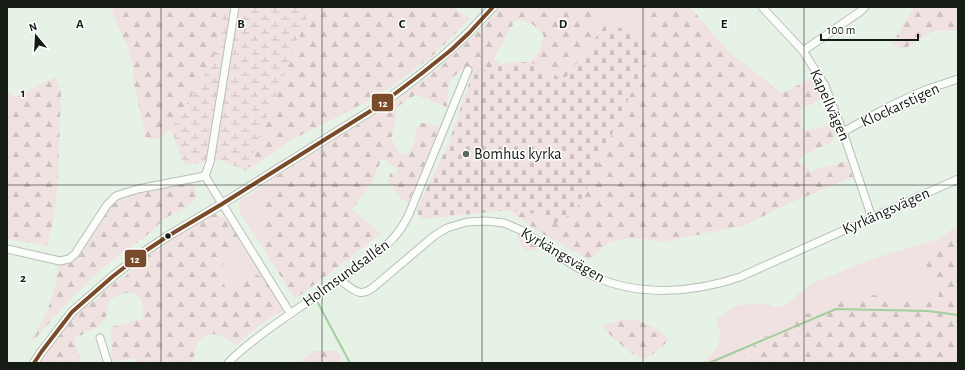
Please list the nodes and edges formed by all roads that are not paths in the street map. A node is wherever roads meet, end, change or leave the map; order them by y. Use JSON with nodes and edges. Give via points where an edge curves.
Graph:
{"nodes":[{"id":1,"x":234,"y":7,"type":"edge"},
{"id":2,"x":493,"y":7,"type":"edge"},
{"id":3,"x":762,"y":7,"type":"edge"},
{"id":4,"x":865,"y":7,"type":"edge"},
{"id":5,"x":803,"y":51,"type":"junction"},
{"id":6,"x":468,"y":70,"type":"dead end"},
{"id":7,"x":958,"y":79,"type":"edge"},
{"id":8,"x":843,"y":132,"type":"junction"},
{"id":9,"x":205,"y":176,"type":"junction"},
{"id":10,"x":958,"y":179,"type":"edge"},
{"id":11,"x":222,"y":204,"type":"junction"},
{"id":12,"x":872,"y":218,"type":"junction"},
{"id":13,"x":7,"y":249,"type":"edge"},
{"id":14,"x":340,"y":280,"type":"junction"},
{"id":15,"x":290,"y":313,"type":"junction"},
{"id":16,"x":100,"y":338,"type":"dead end"},
{"id":17,"x":34,"y":363,"type":"edge"},
{"id":18,"x":108,"y":363,"type":"edge"},
{"id":19,"x":228,"y":363,"type":"edge"}],
"edges":[{"from":1,"to":9,"type":"street","via":[[210,162]]},
{"from":2,"to":11,"type":"street","via":[[461,40],[397,93]]},
{"from":3,"to":5,"type":"street","name":"Kapellvägen"},
{"from":4,"to":5,"type":"street"},
{"from":5,"to":8,"type":"street","name":"Kapellvägen","via":[[825,86]]},
{"from":6,"to":14,"type":"street","name":"Holmsundsallén","via":[[404,224],[394,239]]},
{"from":7,"to":8,"type":"street","name":"Klockarstigen","via":[[890,106]]},
{"from":8,"to":12,"type":"street","name":"Kapellvägen"},
{"from":9,"to":11,"type":"street"},
{"from":9,"to":13,"type":"street","via":[[138,189],[116,196],[69,259],[60,261]]},
{"from":10,"to":12,"type":"street","name":"Kyrkängsvägen"},
{"from":11,"to":15,"type":"street"},
{"from":11,"to":17,"type":"street","via":[[168,236],[112,277],[72,312]]},
{"from":12,"to":14,"type":"street","name":"Kyrkängsvägen","via":[[740,277],[683,290],[636,288],[610,282],[575,266],[523,231],[504,223],[486,220],[457,224],[439,232],[367,292],[358,293]]},
{"from":14,"to":15,"type":"street","name":"Holmsundsallén"},
{"from":15,"to":19,"type":"street","name":"Holmsundsallén"},
{"from":16,"to":18,"type":"street"}]}
